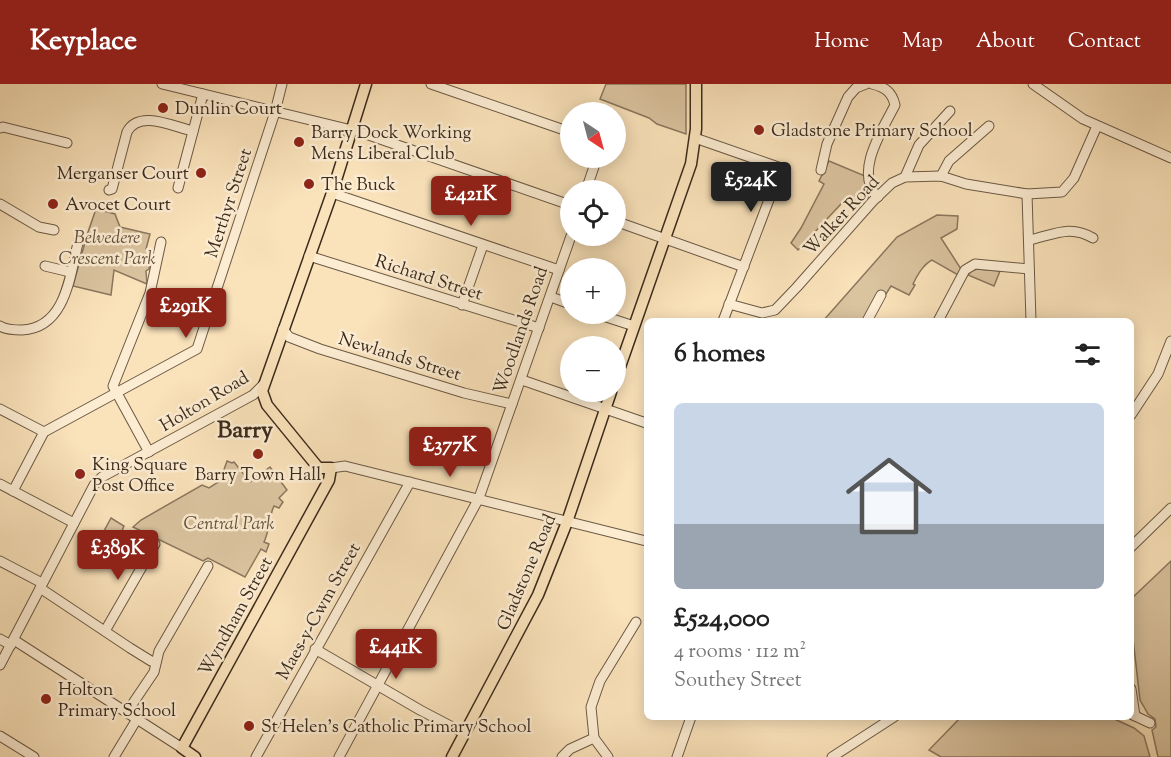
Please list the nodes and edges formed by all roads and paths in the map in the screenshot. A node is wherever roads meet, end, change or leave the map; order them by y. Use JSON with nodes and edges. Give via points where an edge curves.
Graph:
{"nodes":[{"id":1,"x":162,"y":84,"type":"edge"},
{"id":2,"x":282,"y":84,"type":"edge"},
{"id":3,"x":366,"y":84,"type":"edge"},
{"id":4,"x":430,"y":84,"type":"edge"},
{"id":5,"x":696,"y":84,"type":"edge"},
{"id":6,"x":866,"y":84,"type":"edge"},
{"id":7,"x":872,"y":84,"type":"edge"},
{"id":8,"x":1033,"y":84,"type":"edge"},
{"id":9,"x":203,"y":94,"type":"junction"},
{"id":10,"x":950,"y":111,"type":"dead end"},
{"id":11,"x":275,"y":112,"type":"junction"},
{"id":12,"x":989,"y":126,"type":"dead end"},
{"id":13,"x":1097,"y":126,"type":"junction"},
{"id":14,"x":0,"y":128,"type":"edge"},
{"id":15,"x":560,"y":129,"type":"edge"},
{"id":16,"x":352,"y":131,"type":"junction"},
{"id":17,"x":193,"y":132,"type":"junction"},
{"id":18,"x":695,"y":138,"type":"junction"},
{"id":19,"x":67,"y":143,"type":"dead end"},
{"id":20,"x":1171,"y":158,"type":"edge"},
{"id":21,"x":821,"y":170,"type":"dead end"},
{"id":22,"x":941,"y":176,"type":"junction"},
{"id":23,"x":905,"y":177,"type":"junction"},
{"id":24,"x":178,"y":188,"type":"dead end"},
{"id":25,"x":109,"y":190,"type":"dead end"},
{"id":26,"x":332,"y":193,"type":"junction"},
{"id":27,"x":1027,"y":194,"type":"junction"},
{"id":28,"x":878,"y":197,"type":"junction"},
{"id":29,"x":560,"y":202,"type":"edge"},
{"id":30,"x":0,"y":204,"type":"edge"},
{"id":31,"x":626,"y":224,"type":"edge"},
{"id":32,"x":54,"y":231,"type":"dead end"},
{"id":33,"x":665,"y":238,"type":"junction"},
{"id":34,"x":1094,"y":238,"type":"dead end"},
{"id":35,"x":1029,"y":240,"type":"junction"},
{"id":36,"x":161,"y":242,"type":"dead end"},
{"id":37,"x":74,"y":245,"type":"dead end"},
{"id":38,"x":483,"y":246,"type":"junction"},
{"id":39,"x":567,"y":246,"type":"edge"},
{"id":40,"x":309,"y":256,"type":"junction"},
{"id":41,"x":45,"y":266,"type":"dead end"},
{"id":42,"x":744,"y":267,"type":"junction"},
{"id":43,"x":1029,"y":269,"type":"junction"},
{"id":44,"x":558,"y":270,"type":"junction"},
{"id":45,"x":70,"y":272,"type":"junction"},
{"id":46,"x":881,"y":295,"type":"dead end"},
{"id":47,"x":551,"y":297,"type":"junction"},
{"id":48,"x":560,"y":300,"type":"edge"},
{"id":49,"x":729,"y":304,"type":"junction"},
{"id":50,"x":462,"y":305,"type":"junction"},
{"id":51,"x":724,"y":318,"type":"edge"},
{"id":52,"x":869,"y":318,"type":"edge"},
{"id":53,"x":940,"y":318,"type":"edge"},
{"id":54,"x":1030,"y":318,"type":"edge"},
{"id":55,"x":626,"y":323,"type":"edge"},
{"id":56,"x":634,"y":326,"type":"junction"},
{"id":57,"x":539,"y":328,"type":"junction"},
{"id":58,"x":283,"y":329,"type":"junction"},
{"id":59,"x":1,"y":330,"type":"edge"},
{"id":60,"x":1171,"y":341,"type":"edge"},
{"id":61,"x":626,"y":349,"type":"edge"},
{"id":62,"x":522,"y":380,"type":"junction"},
{"id":63,"x":263,"y":385,"type":"junction"},
{"id":64,"x":116,"y":393,"type":"junction"},
{"id":65,"x":608,"y":402,"type":"edge"},
{"id":66,"x":512,"y":404,"type":"junction"},
{"id":67,"x":0,"y":409,"type":"edge"},
{"id":68,"x":605,"y":410,"type":"junction"},
{"id":69,"x":1134,"y":410,"type":"edge"},
{"id":70,"x":644,"y":422,"type":"edge"},
{"id":71,"x":44,"y":432,"type":"junction"},
{"id":72,"x":149,"y":452,"type":"junction"},
{"id":73,"x":331,"y":468,"type":"junction"},
{"id":74,"x":410,"y":482,"type":"junction"},
{"id":75,"x":0,"y":484,"type":"edge"},
{"id":76,"x":13,"y":491,"type":"junction"},
{"id":77,"x":479,"y":498,"type":"junction"},
{"id":78,"x":1171,"y":508,"type":"edge"},
{"id":79,"x":567,"y":522,"type":"junction"},
{"id":80,"x":74,"y":523,"type":"junction"},
{"id":81,"x":644,"y":541,"type":"edge"},
{"id":82,"x":155,"y":544,"type":"dead end"},
{"id":83,"x":1134,"y":544,"type":"edge"},
{"id":84,"x":0,"y":561,"type":"edge"},
{"id":85,"x":208,"y":566,"type":"dead end"},
{"id":86,"x":41,"y":585,"type":"junction"},
{"id":87,"x":636,"y":622,"type":"dead end"},
{"id":88,"x":105,"y":631,"type":"junction"},
{"id":89,"x":0,"y":639,"type":"edge"},
{"id":90,"x":12,"y":642,"type":"junction"},
{"id":91,"x":315,"y":649,"type":"junction"},
{"id":92,"x":156,"y":662,"type":"junction"},
{"id":93,"x":0,"y":665,"type":"edge"},
{"id":94,"x":378,"y":685,"type":"junction"},
{"id":95,"x":127,"y":712,"type":"junction"},
{"id":96,"x":1134,"y":715,"type":"edge"},
{"id":97,"x":137,"y":719,"type":"junction"},
{"id":98,"x":690,"y":720,"type":"edge"},
{"id":99,"x":889,"y":720,"type":"edge"},
{"id":100,"x":1150,"y":723,"type":"dead end"},
{"id":101,"x":465,"y":733,"type":"junction"},
{"id":102,"x":0,"y":736,"type":"edge"},
{"id":103,"x":594,"y":738,"type":"junction"},
{"id":104,"x":182,"y":748,"type":"junction"},
{"id":105,"x":34,"y":757,"type":"edge"},
{"id":106,"x":114,"y":757,"type":"edge"},
{"id":107,"x":195,"y":757,"type":"edge"},
{"id":108,"x":256,"y":757,"type":"edge"},
{"id":109,"x":339,"y":757,"type":"edge"},
{"id":110,"x":452,"y":757,"type":"edge"},
{"id":111,"x":562,"y":757,"type":"edge"},
{"id":112,"x":608,"y":757,"type":"edge"},
{"id":113,"x":677,"y":757,"type":"edge"},
{"id":114,"x":832,"y":757,"type":"edge"}],
"edges":[{"from":1,"to":9,"type":"street"},
{"from":2,"to":11,"type":"street","name":"Merthyr Street"},
{"from":3,"to":16,"type":"main road","name":"Holton Road"},
{"from":4,"to":15,"type":"street"},
{"from":5,"to":18,"type":"main road"},
{"from":6,"to":21,"type":"street","via":[[848,97],[827,144]]},
{"from":7,"to":28,"type":"street","via":[[892,94],[896,105],[870,156],[868,175]]},
{"from":8,"to":13,"type":"street"},
{"from":9,"to":11,"type":"street"},
{"from":9,"to":17,"type":"street"},
{"from":10,"to":23,"type":"street","via":[[919,145]]},
{"from":11,"to":16,"type":"street"},
{"from":11,"to":64,"type":"street","name":"Merthyr Street","via":[[197,349]]},
{"from":12,"to":22,"type":"street","via":[[949,161]]},
{"from":13,"to":20,"type":"street"},
{"from":13,"to":27,"type":"street","name":"Walker Road","via":[[1069,186],[1062,192]]},
{"from":14,"to":19,"type":"street"},
{"from":16,"to":26,"type":"main road","name":"Holton Road"},
{"from":16,"to":29,"type":"street"},
{"from":17,"to":24,"type":"street"},
{"from":17,"to":25,"type":"street","via":[[146,120],[132,124]]},
{"from":18,"to":33,"type":"main road","via":[[688,172]]},
{"from":18,"to":42,"type":"street","via":[[781,168]]},
{"from":22,"to":23,"type":"street","name":"Walker Road"},
{"from":22,"to":27,"type":"street","name":"Walker Road"},
{"from":23,"to":28,"type":"street","name":"Walker Road"},
{"from":26,"to":38,"type":"street"},
{"from":26,"to":40,"type":"main road","name":"Holton Road"},
{"from":27,"to":35,"type":"street"},
{"from":28,"to":49,"type":"street","name":"Walker Road","via":[[775,310],[762,313]]},
{"from":30,"to":32,"type":"street","via":[[39,227]]},
{"from":31,"to":33,"type":"street"},
{"from":33,"to":42,"type":"street"},
{"from":33,"to":56,"type":"main road"},
{"from":34,"to":35,"type":"street","via":[[1071,230]]},
{"from":35,"to":43,"type":"street"},
{"from":36,"to":64,"type":"street","via":[[150,293],[114,381]]},
{"from":37,"to":45,"type":"street"},
{"from":38,"to":44,"type":"street"},
{"from":38,"to":50,"type":"street"},
{"from":39,"to":44,"type":"street","name":"Woodlands Road"},
{"from":40,"to":50,"type":"street","name":"Richard Street"},
{"from":40,"to":58,"type":"main road","name":"Holton Road"},
{"from":41,"to":45,"type":"street"},
{"from":42,"to":49,"type":"street"},
{"from":43,"to":53,"type":"street","via":[[975,264],[965,270]]},
{"from":43,"to":54,"type":"street"},
{"from":44,"to":47,"type":"street","name":"Woodlands Road"},
{"from":45,"to":59,"type":"street","via":[[60,307],[45,325],[31,330]]},
{"from":46,"to":52,"type":"street"},
{"from":47,"to":48,"type":"street"},
{"from":47,"to":57,"type":"street","name":"Woodlands Road"},
{"from":49,"to":51,"type":"street"},
{"from":50,"to":57,"type":"street","name":"Richard Street"},
{"from":55,"to":56,"type":"street"},
{"from":56,"to":61,"type":"main road"},
{"from":57,"to":62,"type":"street","name":"Woodlands Road"},
{"from":58,"to":63,"type":"main road","name":"Holton Road"},
{"from":58,"to":66,"type":"street","name":"Newlands Street","via":[[289,337],[320,349]]},
{"from":60,"to":69,"type":"street","via":[[1158,374]]},
{"from":62,"to":66,"type":"street","name":"Woodlands Road"},
{"from":62,"to":68,"type":"street"},
{"from":63,"to":72,"type":"street","name":"Holton Road","via":[[253,395]]},
{"from":63,"to":73,"type":"main road","via":[[267,405],[316,465]]},
{"from":64,"to":71,"type":"street","name":"Merthyr Street"},
{"from":64,"to":72,"type":"street"},
{"from":65,"to":68,"type":"main road","name":"Gladstone Road"},
{"from":66,"to":77,"type":"street","name":"Woodlands Road"},
{"from":67,"to":71,"type":"street"},
{"from":68,"to":70,"type":"street"},
{"from":68,"to":79,"type":"main road","name":"Gladstone Road"},
{"from":71,"to":76,"type":"street"},
{"from":72,"to":80,"type":"street","name":"Holton Road","via":[[102,477]]},
{"from":73,"to":74,"type":"street","via":[[345,466]]},
{"from":73,"to":104,"type":"main road","name":"Wyndham Street","via":[[323,494]]},
{"from":74,"to":77,"type":"street"},
{"from":74,"to":91,"type":"street","name":"Maes-y-Cwm Street"},
{"from":75,"to":76,"type":"street"},
{"from":76,"to":80,"type":"street"},
{"from":77,"to":79,"type":"street"},
{"from":77,"to":94,"type":"street","name":"Woodlands Road"},
{"from":78,"to":83,"type":"street"},
{"from":79,"to":81,"type":"street"},
{"from":79,"to":101,"type":"main road","name":"Gladstone Road","via":[[538,595]]},
{"from":80,"to":86,"type":"street","name":"Holton Road"},
{"from":82,"to":88,"type":"street"},
{"from":84,"to":86,"type":"street"},
{"from":85,"to":92,"type":"street"},
{"from":86,"to":88,"type":"street"},
{"from":86,"to":90,"type":"street","name":"Holton Road"},
{"from":87,"to":103,"type":"street","via":[[600,681],[591,707]]},
{"from":88,"to":92,"type":"street"},
{"from":89,"to":90,"type":"street"},
{"from":90,"to":93,"type":"street","name":"Holton Road"},
{"from":90,"to":95,"type":"street"},
{"from":91,"to":94,"type":"street"},
{"from":91,"to":108,"type":"street","name":"Maes-y-Cwm Street"},
{"from":92,"to":95,"type":"street","via":[[154,672]]},
{"from":94,"to":101,"type":"street"},
{"from":94,"to":109,"type":"street","name":"Woodlands Road"},
{"from":95,"to":97,"type":"street"},
{"from":96,"to":100,"type":"street"},
{"from":97,"to":104,"type":"street"},
{"from":97,"to":106,"type":"street"},
{"from":98,"to":113,"type":"street"},
{"from":99,"to":114,"type":"street"},
{"from":101,"to":110,"type":"main road","name":"Gladstone Road"},
{"from":102,"to":105,"type":"street"},
{"from":103,"to":111,"type":"street"},
{"from":103,"to":112,"type":"street"},
{"from":104,"to":107,"type":"main road"}]}
